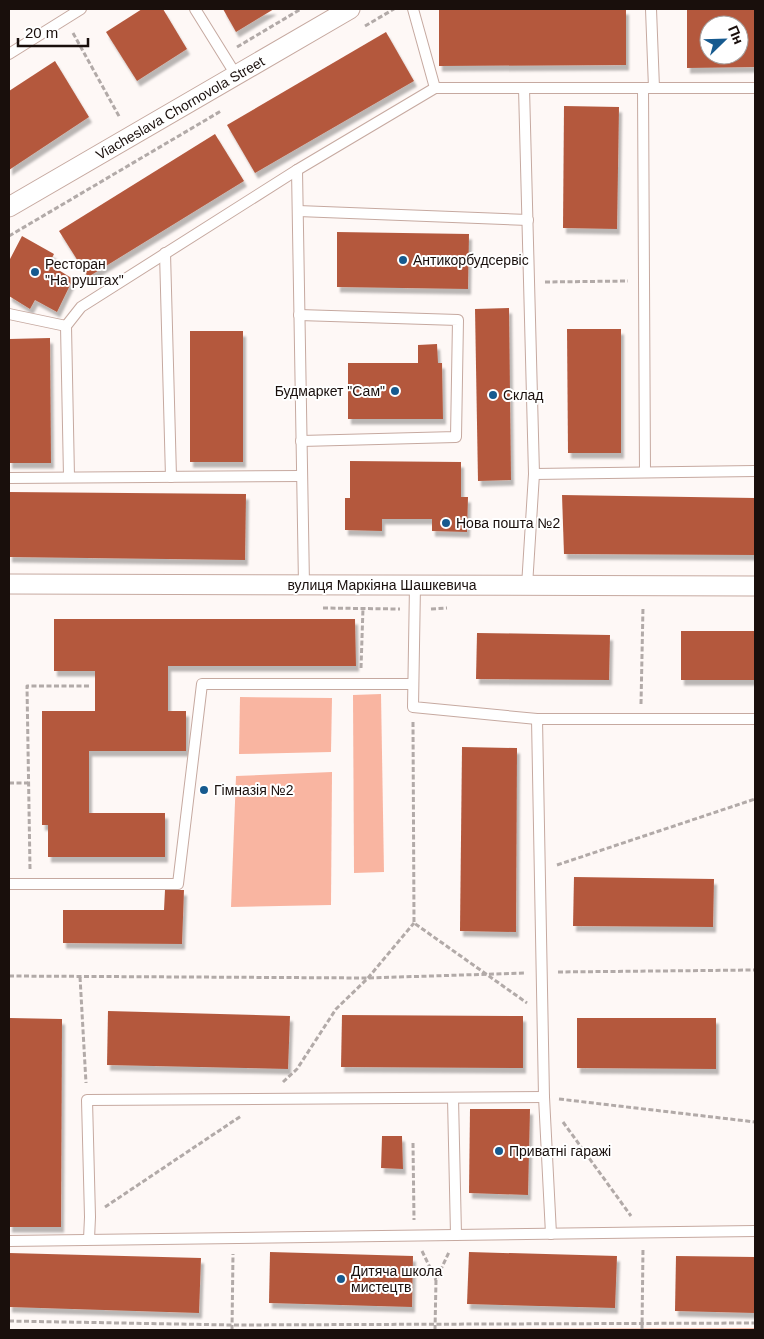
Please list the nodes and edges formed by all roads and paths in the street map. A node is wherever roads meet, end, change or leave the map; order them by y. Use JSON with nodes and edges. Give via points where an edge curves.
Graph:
{"nodes":[{"id":1,"x":81,"y":9,"type":"edge"},
{"id":2,"x":194,"y":9,"type":"edge"},
{"id":3,"x":350,"y":9,"type":"edge"},
{"id":4,"x":394,"y":9,"type":"edge"},
{"id":5,"x":413,"y":9,"type":"edge"},
{"id":6,"x":652,"y":9,"type":"edge"},
{"id":7,"x":66,"y":18,"type":"junction"},
{"id":8,"x":360,"y":29,"type":"dead end"},
{"id":9,"x":9,"y":54,"type":"edge"},
{"id":10,"x":236,"y":76,"type":"junction"},
{"id":11,"x":435,"y":88,"type":"junction"},
{"id":12,"x":524,"y":88,"type":"junction"},
{"id":13,"x":643,"y":88,"type":"junction"},
{"id":14,"x":654,"y":88,"type":"junction"},
{"id":15,"x":755,"y":88,"type":"edge"},
{"id":16,"x":223,"y":110,"type":"dead end"},
{"id":17,"x":120,"y":118,"type":"dead end"},
{"id":18,"x":297,"y":170,"type":"junction"},
{"id":19,"x":9,"y":207,"type":"edge"},
{"id":20,"x":298,"y":211,"type":"junction"},
{"id":21,"x":528,"y":220,"type":"junction"},
{"id":22,"x":9,"y":236,"type":"edge"},
{"id":23,"x":165,"y":253,"type":"junction"},
{"id":24,"x":644,"y":281,"type":"junction"},
{"id":25,"x":529,"y":283,"type":"junction"},
{"id":26,"x":9,"y":314,"type":"edge"},
{"id":27,"x":299,"y":314,"type":"junction"},
{"id":28,"x":66,"y":326,"type":"junction"},
{"id":29,"x":301,"y":441,"type":"junction"},
{"id":30,"x":755,"y":471,"type":"edge"},
{"id":31,"x":644,"y":472,"type":"junction"},
{"id":32,"x":534,"y":474,"type":"junction"},
{"id":33,"x":302,"y":476,"type":"junction"},
{"id":34,"x":69,"y":477,"type":"junction"},
{"id":35,"x":171,"y":477,"type":"junction"},
{"id":36,"x":9,"y":478,"type":"edge"},
{"id":37,"x":9,"y":584,"type":"edge"},
{"id":38,"x":304,"y":585,"type":"junction"},
{"id":39,"x":415,"y":586,"type":"junction"},
{"id":40,"x":527,"y":586,"type":"junction"},
{"id":41,"x":755,"y":586,"type":"edge"},
{"id":42,"x":643,"y":607,"type":"dead end"},
{"id":43,"x":363,"y":608,"type":"dead end"},
{"id":44,"x":360,"y":684,"type":"junction"},
{"id":45,"x":413,"y":684,"type":"junction"},
{"id":46,"x":91,"y":686,"type":"dead end"},
{"id":47,"x":413,"y":707,"type":"junction"},
{"id":48,"x":537,"y":719,"type":"junction"},
{"id":49,"x":640,"y":719,"type":"junction"},
{"id":50,"x":755,"y":719,"type":"edge"},
{"id":51,"x":9,"y":783,"type":"edge"},
{"id":52,"x":28,"y":783,"type":"junction"},
{"id":53,"x":755,"y":799,"type":"edge"},
{"id":54,"x":540,"y":870,"type":"junction"},
{"id":55,"x":9,"y":884,"type":"edge"},
{"id":56,"x":30,"y":884,"type":"junction"},
{"id":57,"x":414,"y":923,"type":"junction"},
{"id":58,"x":755,"y":970,"type":"edge"},
{"id":59,"x":541,"y":972,"type":"junction"},
{"id":60,"x":486,"y":974,"type":"junction"},
{"id":61,"x":9,"y":976,"type":"edge"},
{"id":62,"x":80,"y":977,"type":"junction"},
{"id":63,"x":368,"y":978,"type":"junction"},
{"id":64,"x":542,"y":1014,"type":"junction"},
{"id":65,"x":544,"y":1097,"type":"junction"},
{"id":66,"x":453,"y":1098,"type":"junction"},
{"id":67,"x":266,"y":1099,"type":"junction"},
{"id":68,"x":87,"y":1100,"type":"junction"},
{"id":69,"x":755,"y":1122,"type":"edge"},
{"id":70,"x":413,"y":1143,"type":"dead end"},
{"id":71,"x":90,"y":1217,"type":"junction"},
{"id":72,"x":755,"y":1231,"type":"edge"},
{"id":73,"x":644,"y":1232,"type":"junction"},
{"id":74,"x":551,"y":1234,"type":"junction"},
{"id":75,"x":456,"y":1235,"type":"junction"},
{"id":76,"x":415,"y":1236,"type":"junction"},
{"id":77,"x":233,"y":1238,"type":"junction"},
{"id":78,"x":89,"y":1239,"type":"junction"},
{"id":79,"x":9,"y":1242,"type":"edge"},
{"id":80,"x":436,"y":1280,"type":"junction"},
{"id":81,"x":9,"y":1321,"type":"edge"},
{"id":82,"x":642,"y":1322,"type":"junction"},
{"id":83,"x":755,"y":1323,"type":"edge"},
{"id":84,"x":436,"y":1324,"type":"junction"},
{"id":85,"x":232,"y":1325,"type":"junction"},
{"id":86,"x":232,"y":1330,"type":"edge"},
{"id":87,"x":435,"y":1330,"type":"edge"},
{"id":88,"x":642,"y":1330,"type":"edge"}],
"edges":[{"from":1,"to":7,"type":"lane"},
{"from":2,"to":10,"type":"lane"},
{"from":3,"to":10,"type":"street","name":"Viacheslava Chornovola Street"},
{"from":4,"to":8,"type":"path"},
{"from":5,"to":11,"type":"lane"},
{"from":6,"to":14,"type":"lane"},
{"from":7,"to":9,"type":"lane"},
{"from":7,"to":17,"type":"path"},
{"from":10,"to":19,"type":"street","name":"Viacheslava Chornovola Street"},
{"from":11,"to":12,"type":"lane"},
{"from":11,"to":18,"type":"lane"},
{"from":12,"to":13,"type":"lane"},
{"from":12,"to":21,"type":"lane"},
{"from":13,"to":14,"type":"lane"},
{"from":13,"to":24,"type":"lane"},
{"from":14,"to":15,"type":"lane"},
{"from":16,"to":22,"type":"path"},
{"from":18,"to":20,"type":"lane"},
{"from":18,"to":23,"type":"lane"},
{"from":20,"to":21,"type":"lane"},
{"from":20,"to":27,"type":"lane"},
{"from":21,"to":25,"type":"lane"},
{"from":23,"to":28,"type":"lane","via":[[80,307]]},
{"from":23,"to":35,"type":"lane"},
{"from":24,"to":25,"type":"path"},
{"from":24,"to":31,"type":"lane"},
{"from":25,"to":32,"type":"lane"},
{"from":26,"to":28,"type":"lane"},
{"from":27,"to":29,"type":"lane"},
{"from":27,"to":29,"type":"lane","via":[[458,320],[456,436]]},
{"from":28,"to":34,"type":"lane"},
{"from":29,"to":33,"type":"lane"},
{"from":30,"to":31,"type":"lane"},
{"from":31,"to":32,"type":"lane"},
{"from":32,"to":40,"type":"lane"},
{"from":33,"to":35,"type":"lane"},
{"from":33,"to":38,"type":"lane"},
{"from":34,"to":35,"type":"lane"},
{"from":34,"to":36,"type":"lane"},
{"from":37,"to":38,"type":"street","name":"вулиця Маркіяна Шашкевича"},
{"from":38,"to":39,"type":"street","name":"вулиця Маркіяна Шашкевича"},
{"from":39,"to":40,"type":"street","name":"вулиця Маркіяна Шашкевича"},
{"from":39,"to":45,"type":"lane"},
{"from":40,"to":41,"type":"street","name":"вулиця Маркіяна Шашкевича"},
{"from":42,"to":49,"type":"path"},
{"from":43,"to":44,"type":"path"},
{"from":44,"to":45,"type":"lane"},
{"from":44,"to":56,"type":"lane","via":[[202,684],[178,884]]},
{"from":45,"to":47,"type":"lane"},
{"from":46,"to":52,"type":"path","via":[[27,686]]},
{"from":47,"to":48,"type":"lane"},
{"from":47,"to":57,"type":"path"},
{"from":48,"to":49,"type":"lane"},
{"from":48,"to":54,"type":"lane"},
{"from":49,"to":50,"type":"lane"},
{"from":51,"to":52,"type":"path"},
{"from":52,"to":56,"type":"path"},
{"from":53,"to":54,"type":"path"},
{"from":54,"to":59,"type":"lane"},
{"from":55,"to":56,"type":"lane"},
{"from":57,"to":60,"type":"path"},
{"from":57,"to":63,"type":"path"},
{"from":58,"to":59,"type":"path"},
{"from":59,"to":60,"type":"path"},
{"from":59,"to":64,"type":"lane"},
{"from":60,"to":63,"type":"path"},
{"from":60,"to":64,"type":"path"},
{"from":61,"to":62,"type":"path"},
{"from":62,"to":63,"type":"path"},
{"from":62,"to":68,"type":"path"},
{"from":63,"to":67,"type":"path","via":[[336,1009],[297,1069]]},
{"from":64,"to":65,"type":"lane"},
{"from":65,"to":66,"type":"lane"},
{"from":65,"to":69,"type":"path"},
{"from":65,"to":73,"type":"path"},
{"from":65,"to":74,"type":"lane"},
{"from":66,"to":67,"type":"lane"},
{"from":66,"to":75,"type":"lane"},
{"from":67,"to":68,"type":"lane"},
{"from":67,"to":71,"type":"path"},
{"from":68,"to":71,"type":"lane"},
{"from":70,"to":76,"type":"path"},
{"from":71,"to":78,"type":"lane"},
{"from":72,"to":73,"type":"lane"},
{"from":73,"to":74,"type":"lane"},
{"from":73,"to":82,"type":"path"},
{"from":74,"to":75,"type":"lane"},
{"from":75,"to":76,"type":"lane"},
{"from":75,"to":80,"type":"path"},
{"from":76,"to":77,"type":"lane"},
{"from":76,"to":80,"type":"path"},
{"from":77,"to":78,"type":"lane"},
{"from":77,"to":85,"type":"path"},
{"from":78,"to":79,"type":"lane"},
{"from":80,"to":84,"type":"path"},
{"from":81,"to":85,"type":"path"},
{"from":82,"to":83,"type":"path"},
{"from":82,"to":84,"type":"path"},
{"from":82,"to":88,"type":"path"},
{"from":84,"to":85,"type":"path"},
{"from":84,"to":87,"type":"path"},
{"from":85,"to":86,"type":"path"}]}
